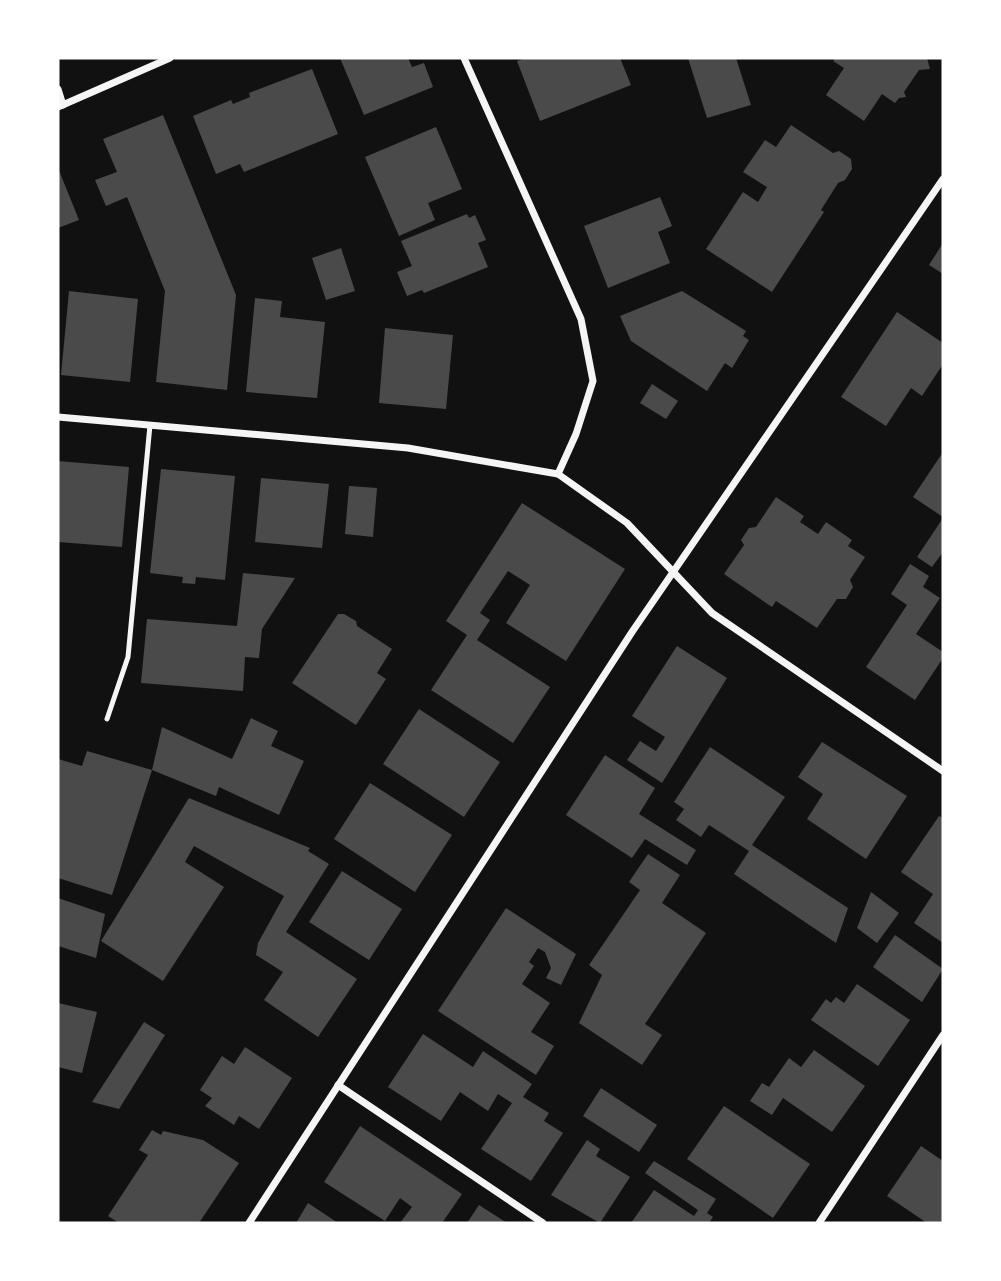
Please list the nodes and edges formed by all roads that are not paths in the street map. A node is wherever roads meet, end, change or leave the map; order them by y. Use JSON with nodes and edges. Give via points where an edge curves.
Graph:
{"nodes":[{"id":1,"x":170,"y":58,"type":"edge"},
{"id":2,"x":464,"y":58,"type":"edge"},
{"id":3,"x":58,"y":89,"type":"edge"},
{"id":4,"x":60,"y":106,"type":"edge"},
{"id":5,"x":943,"y":179,"type":"edge"},
{"id":6,"x":58,"y":417,"type":"edge"},
{"id":7,"x":150,"y":425,"type":"junction"},
{"id":8,"x":558,"y":474,"type":"junction"},
{"id":9,"x":674,"y":573,"type":"junction"},
{"id":10,"x":107,"y":719,"type":"dead end"},
{"id":11,"x":943,"y":771,"type":"edge"},
{"id":12,"x":943,"y":1035,"type":"edge"},
{"id":13,"x":338,"y":1086,"type":"junction"},
{"id":14,"x":249,"y":1223,"type":"edge"},
{"id":15,"x":542,"y":1223,"type":"edge"},
{"id":16,"x":818,"y":1223,"type":"edge"}],
"edges":[{"from":1,"to":4,"type":"street"},
{"from":2,"to":8,"type":"street","via":[[581,319],[593,381]]},
{"from":3,"to":4,"type":"street"},
{"from":5,"to":9,"type":"street"},
{"from":6,"to":7,"type":"street"},
{"from":7,"to":8,"type":"street","via":[[408,448]]},
{"from":7,"to":10,"type":"lane","via":[[128,657]]},
{"from":8,"to":9,"type":"street","via":[[627,523]]},
{"from":9,"to":11,"type":"street","via":[[712,613]]},
{"from":9,"to":13,"type":"street"},
{"from":12,"to":16,"type":"street"},
{"from":13,"to":14,"type":"street"},
{"from":13,"to":15,"type":"street"}]}
